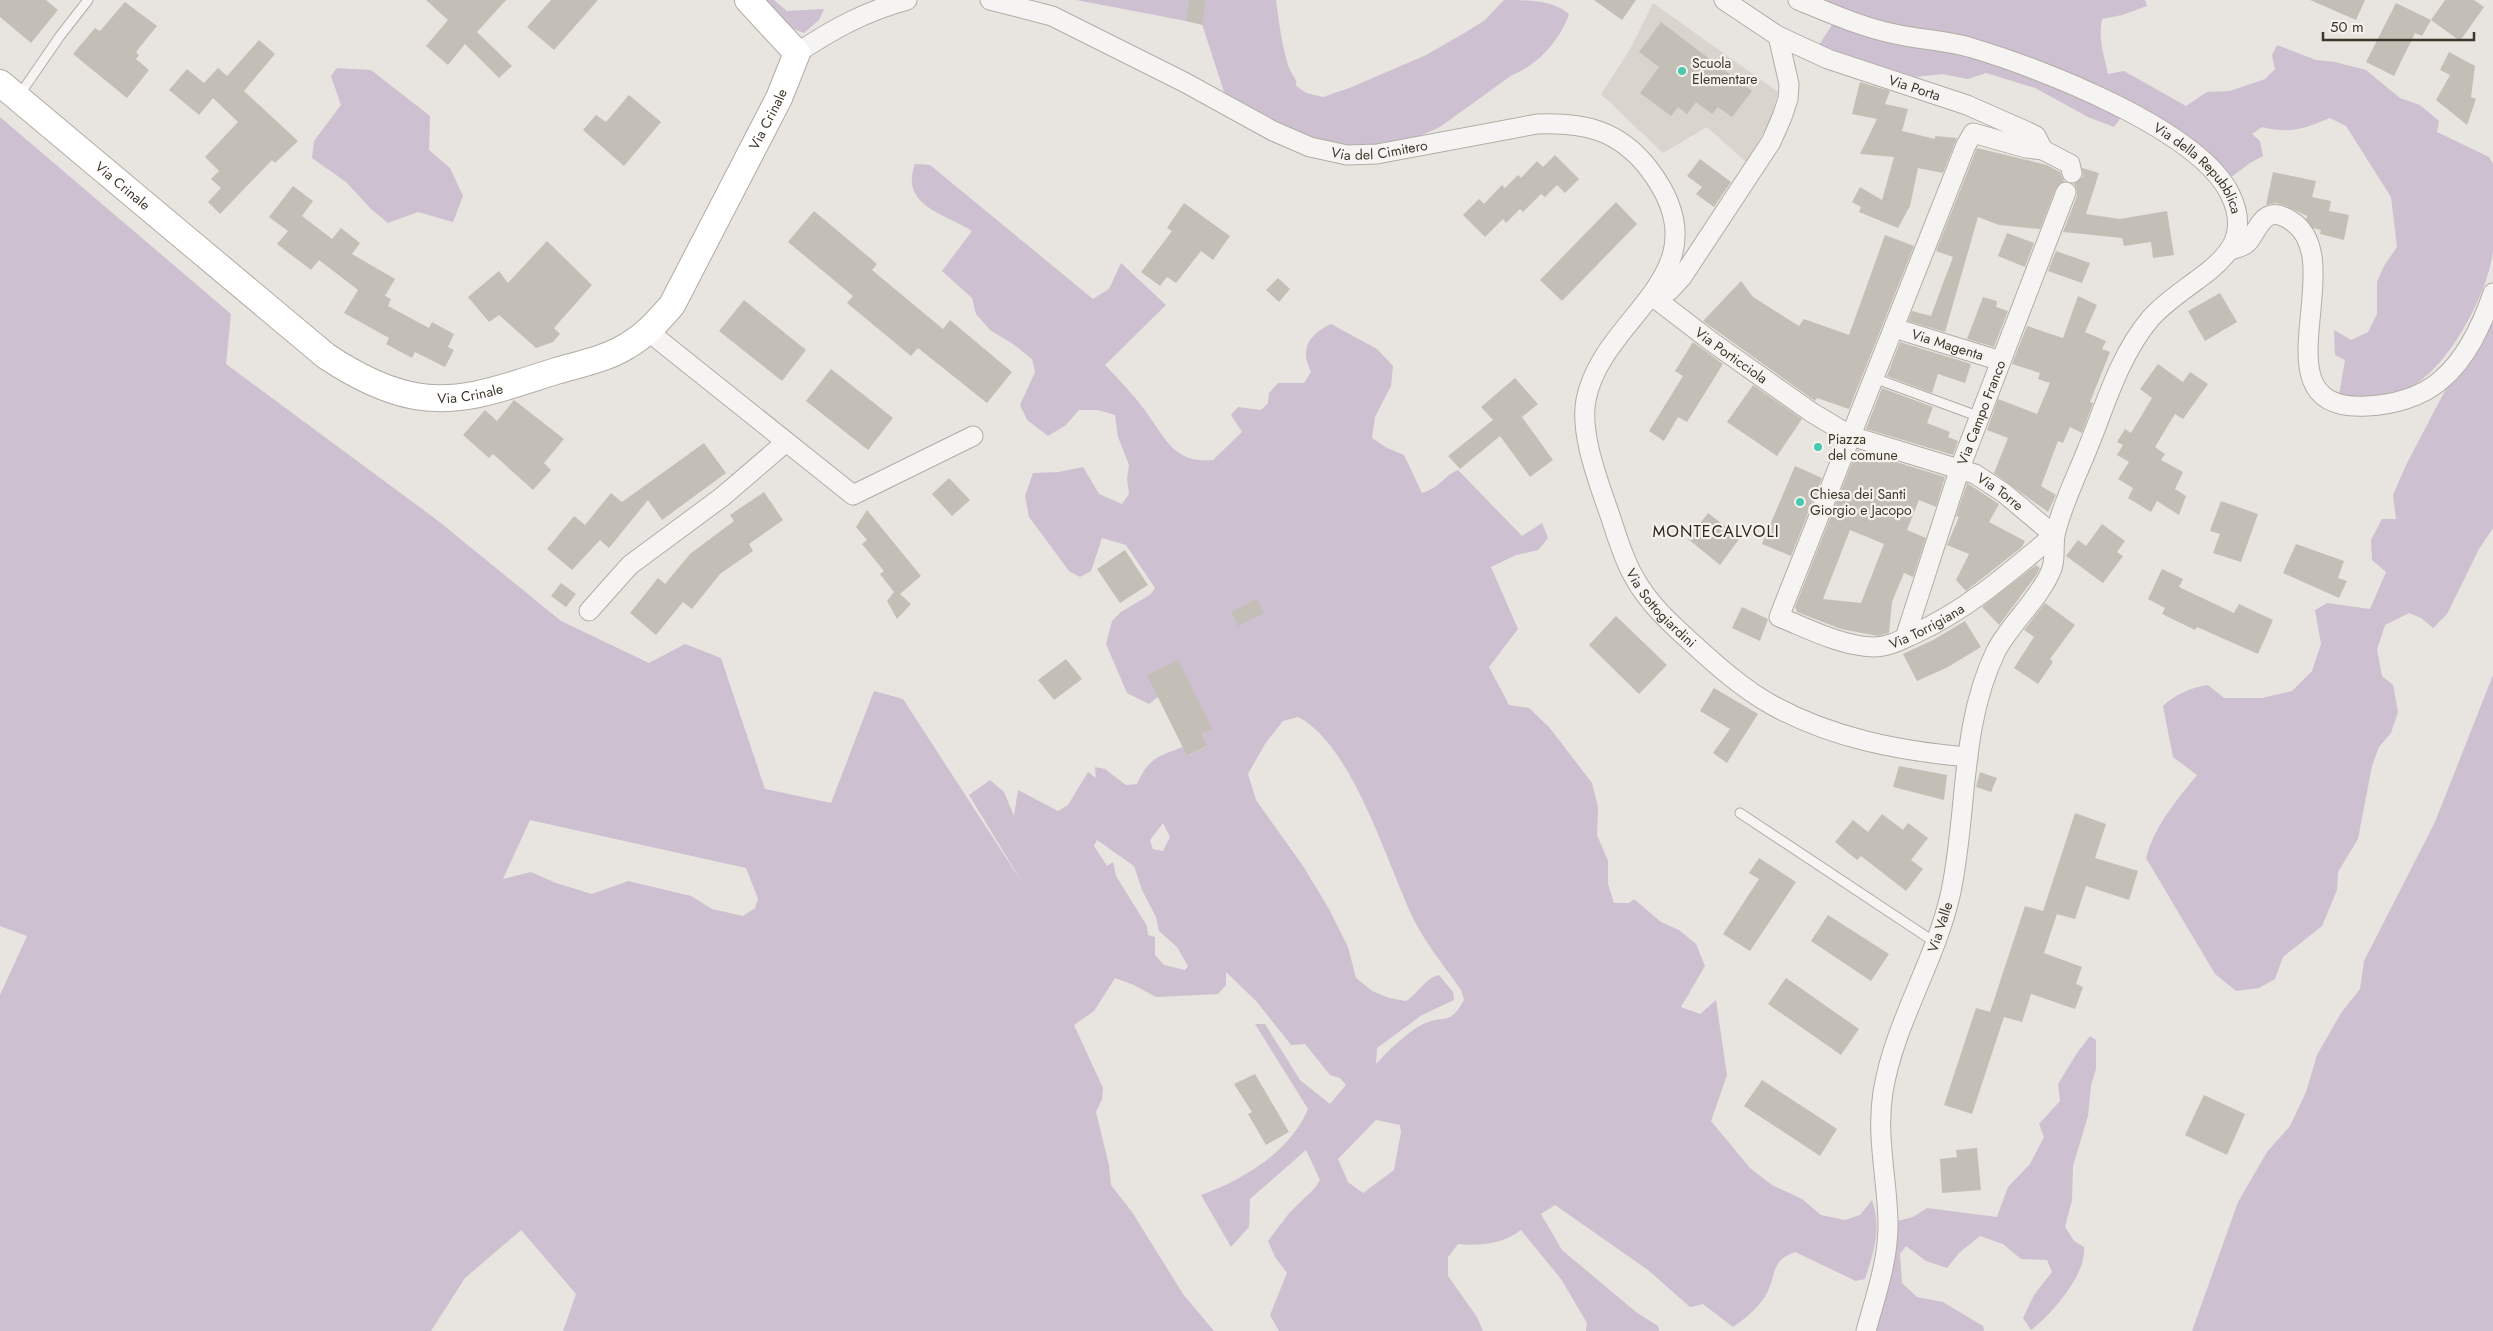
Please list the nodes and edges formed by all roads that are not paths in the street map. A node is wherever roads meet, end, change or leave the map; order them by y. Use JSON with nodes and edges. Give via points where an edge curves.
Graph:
{"nodes":[{"id":1,"x":88,"y":0,"type":"edge"},
{"id":2,"x":748,"y":0,"type":"edge"},
{"id":3,"x":907,"y":0,"type":"edge"},
{"id":4,"x":990,"y":0,"type":"edge"},
{"id":5,"x":1724,"y":0,"type":"edge"},
{"id":6,"x":1798,"y":0,"type":"edge"},
{"id":7,"x":1778,"y":36,"type":"junction"},
{"id":8,"x":797,"y":53,"type":"junction"},
{"id":9,"x":9,"y":90,"type":"edge"},
{"id":10,"x":2043,"y":150,"type":"junction"},
{"id":11,"x":2072,"y":173,"type":"dead end"},
{"id":12,"x":2066,"y":192,"type":"dead end"},
{"id":13,"x":2231,"y":250,"type":"junction"},
{"id":14,"x":2493,"y":293,"type":"edge"},
{"id":15,"x":1652,"y":296,"type":"junction"},
{"id":16,"x":1894,"y":328,"type":"junction"},
{"id":17,"x":649,"y":332,"type":"junction"},
{"id":18,"x":2001,"y":361,"type":"junction"},
{"id":19,"x":1874,"y":378,"type":"junction"},
{"id":20,"x":1980,"y":417,"type":"junction"},
{"id":21,"x":973,"y":436,"type":"dead end"},
{"id":22,"x":1851,"y":436,"type":"junction"},
{"id":23,"x":786,"y":442,"type":"junction"},
{"id":24,"x":1960,"y":468,"type":"junction"},
{"id":25,"x":2054,"y":535,"type":"junction"},
{"id":26,"x":589,"y":611,"type":"dead end"},
{"id":27,"x":1905,"y":638,"type":"junction"},
{"id":28,"x":1968,"y":757,"type":"junction"},
{"id":29,"x":1740,"y":813,"type":"dead end"},
{"id":30,"x":1936,"y":943,"type":"junction"},
{"id":31,"x":1866,"y":1331,"type":"edge"}],
"edges":[{"from":1,"to":9,"type":"lane","via":[[60,36]]},
{"from":2,"to":8,"type":"street"},
{"from":3,"to":8,"type":"street","via":[[877,8],[849,21]]},
{"from":4,"to":15,"type":"street","name":"Via del Cimitero","via":[[1052,16],[1273,131],[1310,147],[1347,155],[1377,154],[1537,124],[1572,124],[1596,129],[1616,139],[1645,165],[1670,204],[1674,230],[1671,253],[1662,281]]},
{"from":5,"to":7,"type":"street"},
{"from":6,"to":13,"type":"street","name":"Via della Repubblica","via":[[1860,26],[1965,45],[1992,54],[2057,79],[2148,122],[2188,146],[2223,182],[2235,206],[2236,237]]},
{"from":7,"to":10,"type":"street","name":"Via Porta","via":[[1828,59],[1976,109],[2036,136]]},
{"from":7,"to":15,"type":"street","via":[[1789,84],[1788,99],[1777,130],[1682,277],[1669,291]]},
{"from":8,"to":17,"type":"street","name":"Via Crinale","via":[[779,98],[676,297]]},
{"from":9,"to":17,"type":"street","name":"Via Crinale","via":[[326,356],[352,374],[390,391],[443,399],[477,395],[601,358]]},
{"from":10,"to":11,"type":"street","name":"Via Porta","via":[[2070,164]]},
{"from":10,"to":16,"type":"street","name":"Via Porta","via":[[1973,133]]},
{"from":12,"to":18,"type":"street","name":"Via Campo Franco"},
{"from":13,"to":14,"type":"street","via":[[2247,244],[2260,222],[2274,215],[2291,220],[2306,236],[2312,263],[2310,371],[2317,392],[2327,401],[2342,406],[2395,403],[2436,385],[2464,356]]},
{"from":13,"to":25,"type":"street","via":[[2216,267],[2160,308],[2129,349]]},
{"from":15,"to":22,"type":"street","name":"Via Porticciola","via":[[1811,412]]},
{"from":15,"to":28,"type":"street","name":"Via Sottogiardini","via":[[1596,369],[1584,410],[1598,481],[1627,563],[1640,587],[1666,619],[1700,650],[1753,694],[1771,704],[1830,730],[1881,746]]},
{"from":16,"to":18,"type":"street","name":"Via Magenta"},
{"from":16,"to":19,"type":"street"},
{"from":17,"to":23,"type":"street"},
{"from":18,"to":20,"type":"street","name":"Via Campo Franco"},
{"from":19,"to":20,"type":"lane"},
{"from":19,"to":22,"type":"street"},
{"from":20,"to":24,"type":"street","name":"Via Campo Franco"},
{"from":21,"to":23,"type":"street","via":[[853,495]]},
{"from":22,"to":24,"type":"street","name":"Via Torre"},
{"from":22,"to":27,"type":"street","name":"Via Torrigiana","via":[[1779,617],[1857,645],[1875,647]]},
{"from":23,"to":26,"type":"street","via":[[722,497],[630,565]]},
{"from":24,"to":25,"type":"street","name":"Via Torre","via":[[2004,493]]},
{"from":24,"to":27,"type":"street","name":"Via Campo Franco"},
{"from":25,"to":27,"type":"street","name":"Via Torrigiana","via":[[1962,609]]},
{"from":25,"to":28,"type":"street","name":"Via Valle","via":[[2052,571],[1997,650],[1979,698]]},
{"from":28,"to":30,"type":"street","name":"Via Valle","via":[[1957,862]]},
{"from":29,"to":30,"type":"lane"},
{"from":30,"to":31,"type":"street","name":"Via Valle","via":[[1903,1023],[1883,1093],[1880,1145],[1888,1223],[1885,1261]]}]}
